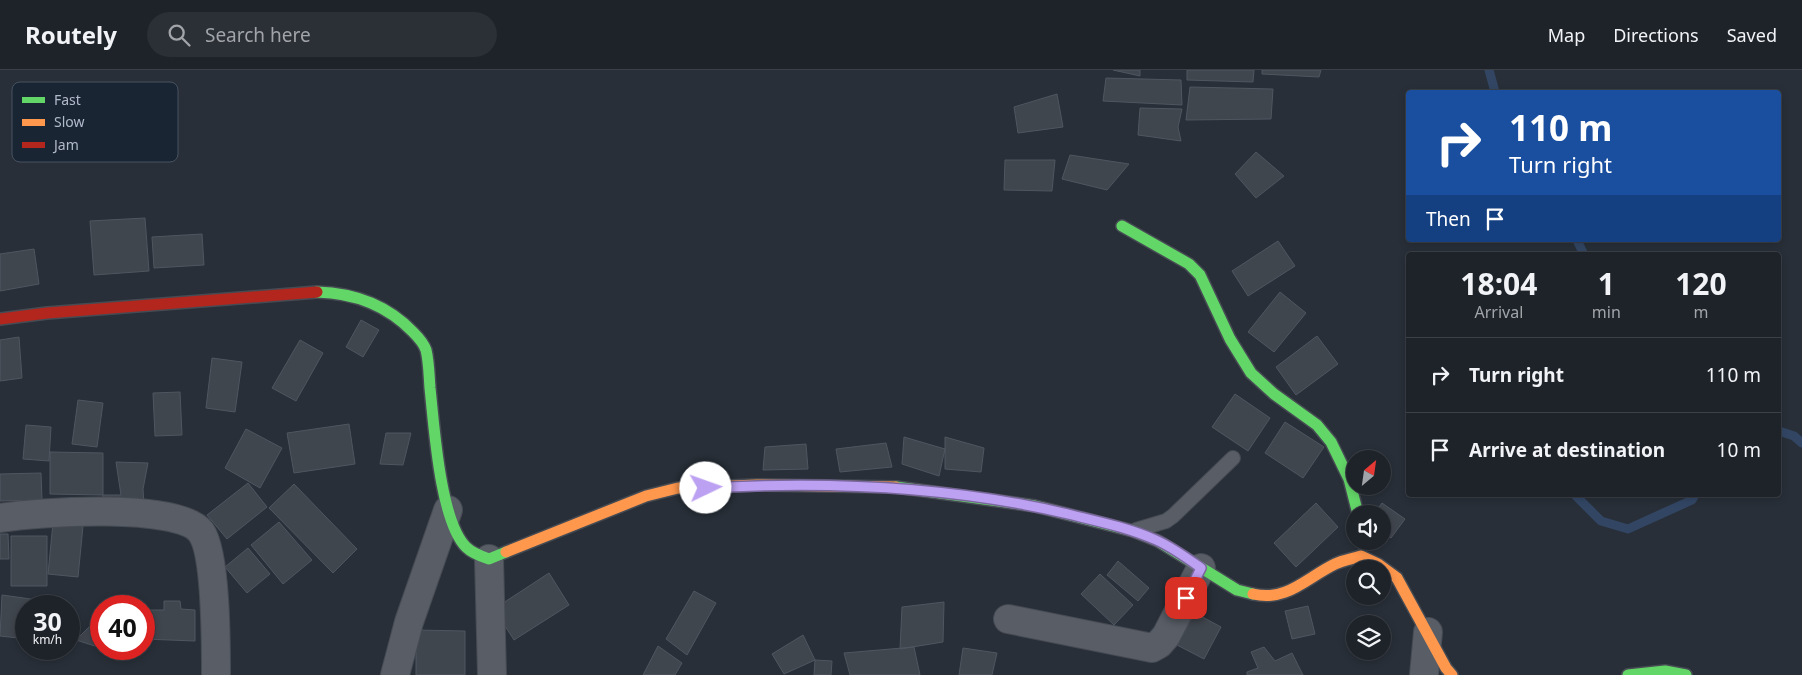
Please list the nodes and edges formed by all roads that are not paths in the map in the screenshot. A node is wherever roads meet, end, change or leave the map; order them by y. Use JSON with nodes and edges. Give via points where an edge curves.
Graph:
{"nodes":[{"id":1,"x":1122,"y":226,"type":"dead end"},
{"id":2,"x":0,"y":319,"type":"edge"},
{"id":3,"x":1233,"y":458,"type":"dead end"},
{"id":4,"x":1357,"y":505,"type":"edge"},
{"id":5,"x":448,"y":510,"type":"junction"},
{"id":6,"x":0,"y":518,"type":"edge"},
{"id":7,"x":1133,"y":531,"type":"junction"},
{"id":8,"x":1358,"y":550,"type":"edge"},
{"id":9,"x":1361,"y":550,"type":"edge"},
{"id":10,"x":489,"y":558,"type":"junction"},
{"id":11,"x":1201,"y":568,"type":"junction"},
{"id":12,"x":1008,"y":619,"type":"dead end"},
{"id":13,"x":1428,"y":632,"type":"junction"},
{"id":14,"x":216,"y":675,"type":"edge"},
{"id":15,"x":395,"y":675,"type":"edge"},
{"id":16,"x":492,"y":675,"type":"edge"},
{"id":17,"x":1424,"y":675,"type":"edge"},
{"id":18,"x":1452,"y":675,"type":"edge"},
{"id":19,"x":1628,"y":675,"type":"edge"},
{"id":20,"x":1686,"y":675,"type":"edge"}],
"edges":[{"from":1,"to":4,"type":"street","via":[[1184,261],[1200,274],[1245,366],[1268,391],[1319,426],[1349,478]]},
{"from":2,"to":5,"type":"street","via":[[295,293],[338,292],[361,298],[406,323],[417,333],[426,349]]},
{"from":3,"to":7,"type":"lane","via":[[1166,521]]},
{"from":5,"to":10,"type":"street","via":[[464,545],[475,555]]},
{"from":5,"to":15,"type":"street","via":[[409,622]]},
{"from":6,"to":14,"type":"street","via":[[58,512],[133,513],[179,519],[196,527],[205,540],[213,584]]},
{"from":7,"to":10,"type":"street","via":[[1035,506],[893,487],[757,485],[678,488],[646,496]]},
{"from":7,"to":11,"type":"street","via":[[1158,541]]},
{"from":8,"to":11,"type":"street","via":[[1296,589],[1276,596],[1237,590]]},
{"from":9,"to":13,"type":"street","via":[[1397,578]]},
{"from":10,"to":16,"type":"street"},
{"from":11,"to":12,"type":"street","via":[[1166,636],[1152,648]]},
{"from":13,"to":17,"type":"street"},
{"from":13,"to":18,"type":"street"},
{"from":19,"to":20,"type":"street","via":[[1665,671]]}]}
